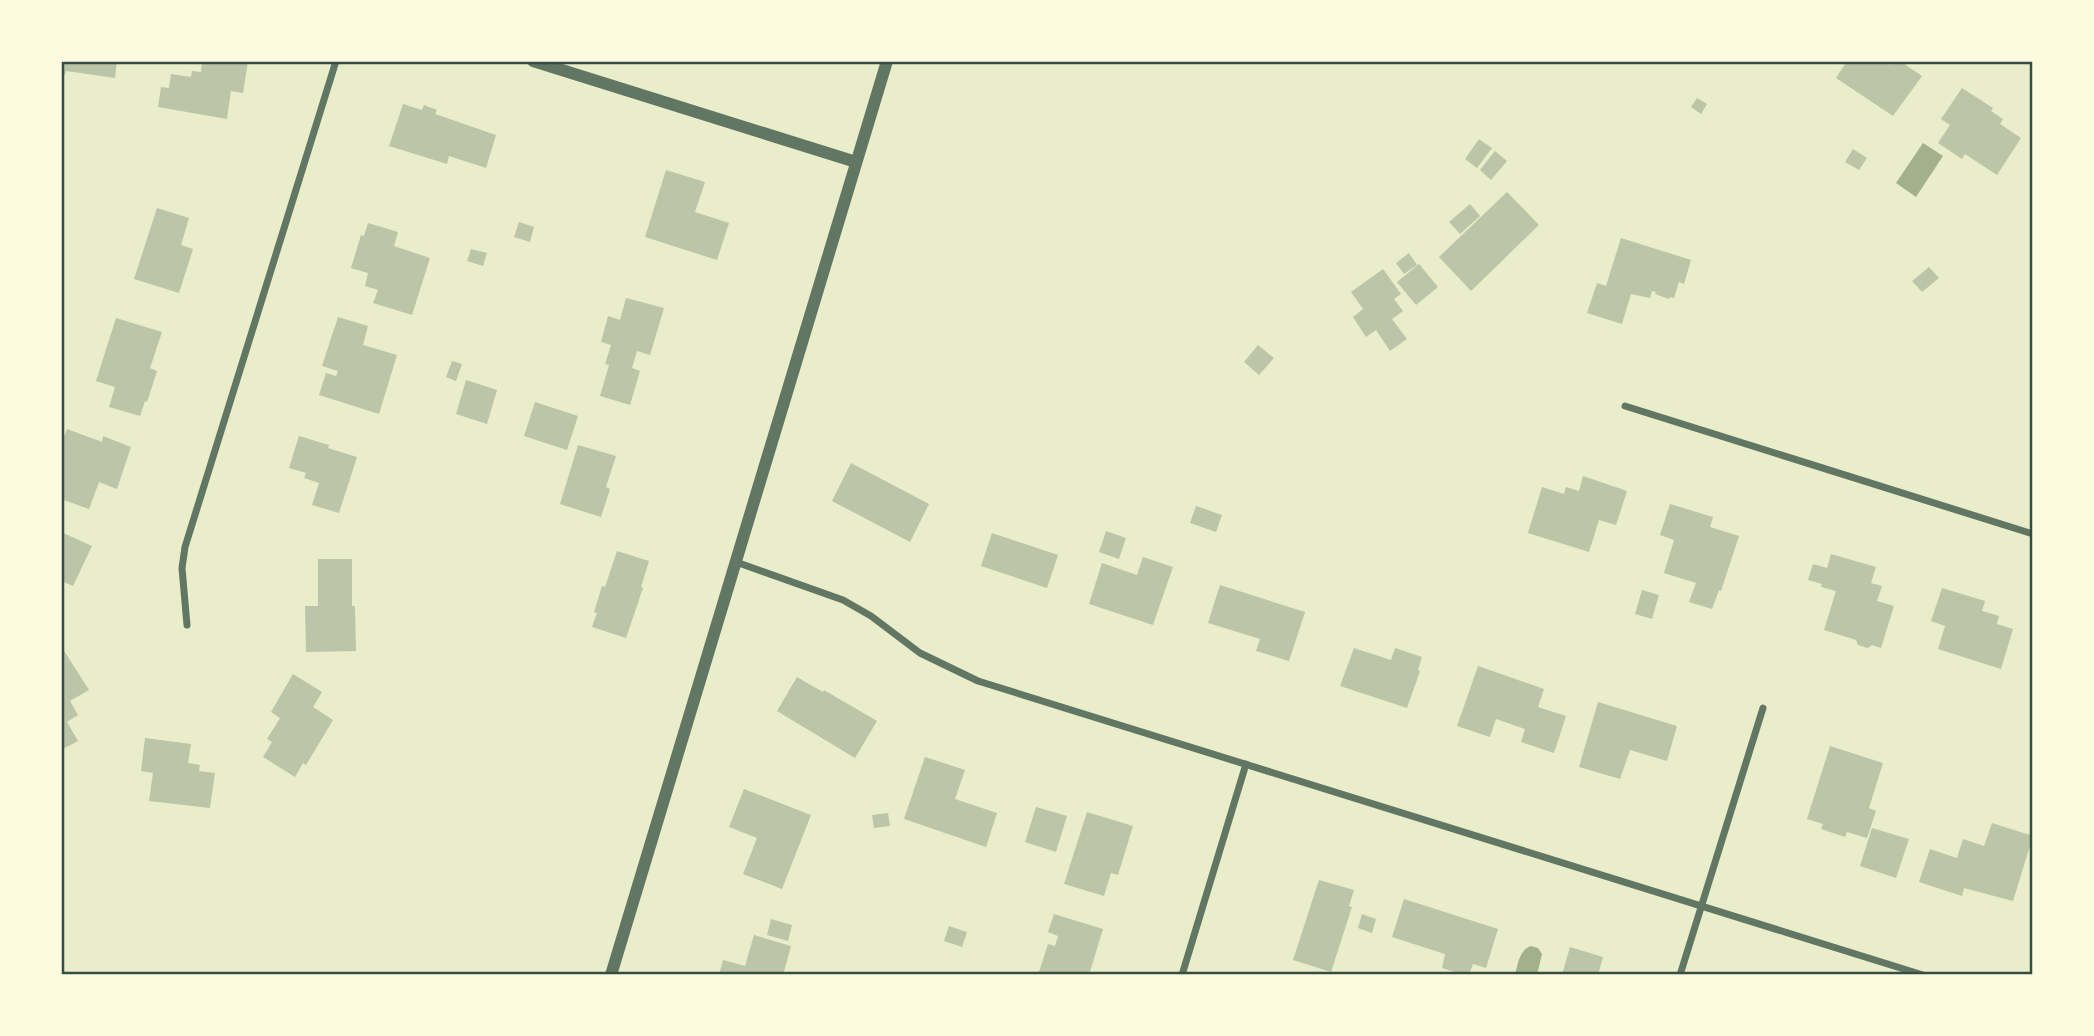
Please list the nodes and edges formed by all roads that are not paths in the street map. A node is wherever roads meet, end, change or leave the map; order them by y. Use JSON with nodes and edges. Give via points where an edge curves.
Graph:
{"nodes":[{"id":1,"x":336,"y":61,"type":"edge"},
{"id":2,"x":533,"y":61,"type":"edge"},
{"id":3,"x":887,"y":61,"type":"edge"},
{"id":4,"x":856,"y":162,"type":"junction"},
{"id":5,"x":1625,"y":406,"type":"dead end"},
{"id":6,"x":2033,"y":534,"type":"edge"},
{"id":7,"x":736,"y":562,"type":"junction"},
{"id":8,"x":187,"y":625,"type":"dead end"},
{"id":9,"x":1763,"y":708,"type":"dead end"},
{"id":10,"x":1246,"y":764,"type":"junction"},
{"id":11,"x":1701,"y":905,"type":"junction"},
{"id":12,"x":611,"y":975,"type":"edge"},
{"id":13,"x":1182,"y":975,"type":"edge"},
{"id":14,"x":1680,"y":975,"type":"edge"},
{"id":15,"x":1923,"y":975,"type":"edge"}],
"edges":[{"from":1,"to":8,"type":"street","via":[[185,547]]},
{"from":2,"to":4,"type":"street"},
{"from":3,"to":4,"type":"street"},
{"from":4,"to":7,"type":"street"},
{"from":5,"to":6,"type":"street"},
{"from":7,"to":10,"type":"street","via":[[843,600],[920,653],[960,674]]},
{"from":7,"to":12,"type":"street"},
{"from":9,"to":11,"type":"street"},
{"from":10,"to":11,"type":"street"},
{"from":10,"to":13,"type":"street"},
{"from":11,"to":14,"type":"street"},
{"from":11,"to":15,"type":"street"}]}
